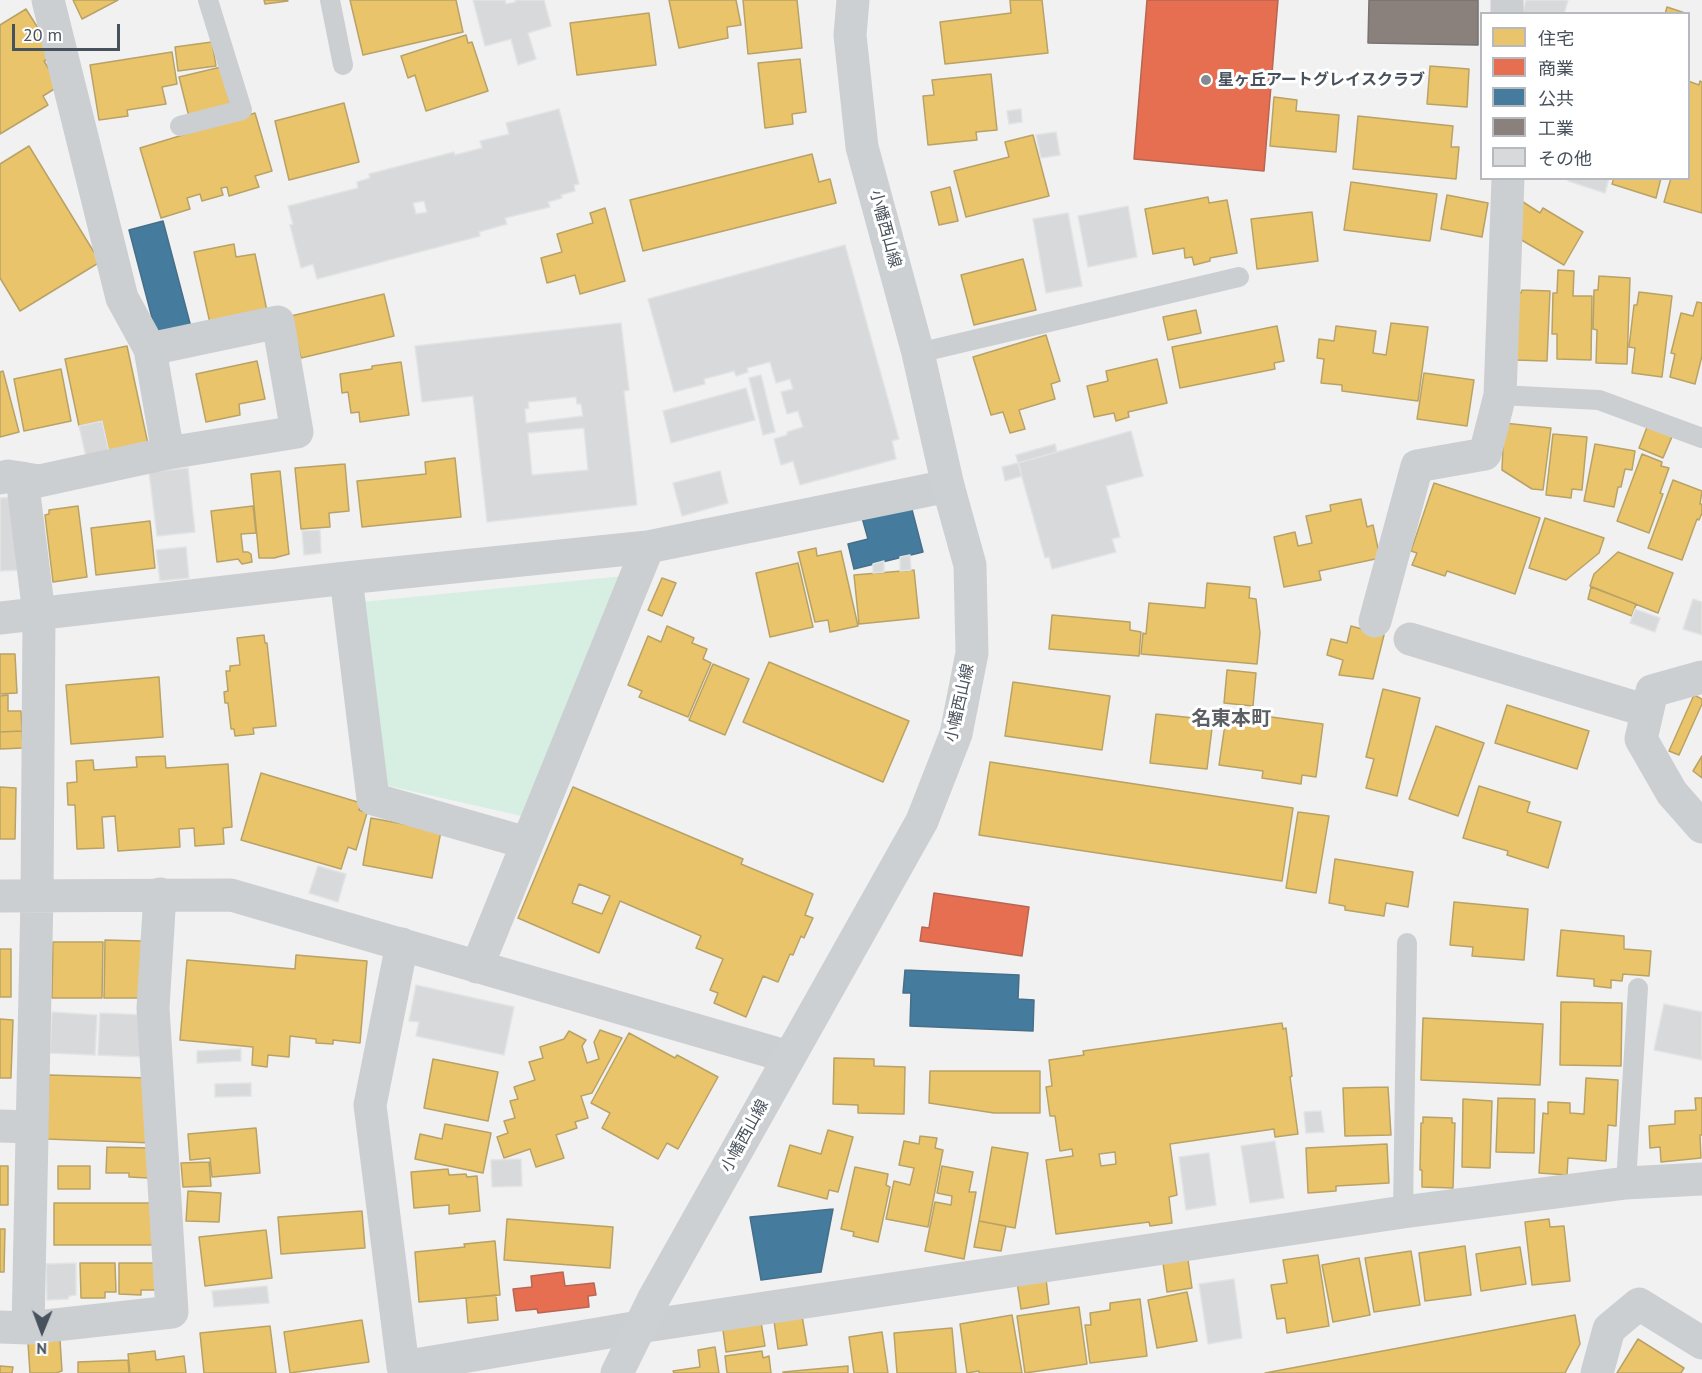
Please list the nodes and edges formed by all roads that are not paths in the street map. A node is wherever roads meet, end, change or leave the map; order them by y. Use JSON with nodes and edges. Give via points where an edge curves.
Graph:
{"nodes":[{"id":1,"x":48,"y":0,"type":"edge"},
{"id":2,"x":208,"y":0,"type":"edge"},
{"id":3,"x":330,"y":0,"type":"edge"},
{"id":4,"x":853,"y":0,"type":"edge"},
{"id":5,"x":343,"y":65,"type":"dead end"},
{"id":6,"x":180,"y":126,"type":"dead end"},
{"id":7,"x":1508,"y":180,"type":"edge"},
{"id":8,"x":1239,"y":277,"type":"dead end"},
{"id":9,"x":150,"y":349,"type":"junction"},
{"id":10,"x":918,"y":353,"type":"junction"},
{"id":11,"x":1500,"y":394,"type":"junction"},
{"id":12,"x":1702,"y":438,"type":"edge"},
{"id":13,"x":168,"y":453,"type":"junction"},
{"id":14,"x":11,"y":478,"type":"edge"},
{"id":15,"x":948,"y":486,"type":"junction"},
{"id":16,"x":648,"y":547,"type":"junction"},
{"id":17,"x":346,"y":578,"type":"junction"},
{"id":18,"x":39,"y":614,"type":"junction"},
{"id":19,"x":0,"y":618,"type":"edge"},
{"id":20,"x":1376,"y":621,"type":"dead end"},
{"id":21,"x":1410,"y":639,"type":"dead end"},
{"id":22,"x":1702,"y":677,"type":"edge"},
{"id":23,"x":1647,"y":711,"type":"junction"},
{"id":24,"x":1702,"y":827,"type":"edge"},
{"id":25,"x":527,"y":843,"type":"junction"},
{"id":26,"x":160,"y":894,"type":"junction"},
{"id":27,"x":37,"y":895,"type":"junction"},
{"id":28,"x":0,"y":896,"type":"edge"},
{"id":29,"x":1407,"y":943,"type":"dead end"},
{"id":30,"x":402,"y":944,"type":"junction"},
{"id":31,"x":477,"y":967,"type":"junction"},
{"id":32,"x":1638,"y":988,"type":"dead end"},
{"id":33,"x":789,"y":1057,"type":"junction"},
{"id":34,"x":0,"y":1126,"type":"edge"},
{"id":35,"x":32,"y":1127,"type":"junction"},
{"id":36,"x":1702,"y":1179,"type":"edge"},
{"id":37,"x":1626,"y":1183,"type":"junction"},
{"id":38,"x":1402,"y":1212,"type":"junction"},
{"id":39,"x":639,"y":1327,"type":"junction"},
{"id":40,"x":14,"y":1328,"type":"edge"},
{"id":41,"x":1702,"y":1342,"type":"edge"},
{"id":42,"x":617,"y":1373,"type":"edge"},
{"id":43,"x":1597,"y":1373,"type":"edge"}],
"edges":[{"from":1,"to":9,"type":"street","via":[[122,298]]},
{"from":2,"to":6,"type":"lane","via":[[242,110]]},
{"from":3,"to":5,"type":"lane"},
{"from":4,"to":10,"type":"street","name":"小幡西山線","via":[[850,35],[862,147]]},
{"from":7,"to":11,"type":"street"},
{"from":8,"to":10,"type":"lane"},
{"from":9,"to":13,"type":"street"},
{"from":9,"to":13,"type":"street","via":[[279,322],[297,432]]},
{"from":10,"to":15,"type":"street","name":"小幡西山線"},
{"from":11,"to":12,"type":"lane","via":[[1599,400]]},
{"from":11,"to":20,"type":"street","via":[[1485,454],[1417,466]]},
{"from":13,"to":14,"type":"street","via":[[39,481]]},
{"from":14,"to":18,"type":"street"},
{"from":15,"to":16,"type":"street"},
{"from":15,"to":33,"type":"street","name":"小幡西山線","via":[[970,565],[972,653],[956,734],[922,821]]},
{"from":16,"to":17,"type":"street"},
{"from":16,"to":25,"type":"street"},
{"from":17,"to":18,"type":"street"},
{"from":17,"to":25,"type":"street","via":[[373,799]]},
{"from":18,"to":19,"type":"street"},
{"from":18,"to":27,"type":"street"},
{"from":21,"to":23,"type":"street"},
{"from":22,"to":23,"type":"street","via":[[1652,691]]},
{"from":23,"to":24,"type":"street","via":[[1641,739],[1672,793]]},
{"from":25,"to":31,"type":"street"},
{"from":26,"to":27,"type":"street"},
{"from":26,"to":30,"type":"street","via":[[231,895]]},
{"from":26,"to":40,"type":"street","via":[[153,1008],[172,1312]]},
{"from":27,"to":28,"type":"street"},
{"from":27,"to":35,"type":"street"},
{"from":29,"to":38,"type":"lane"},
{"from":30,"to":31,"type":"street"},
{"from":30,"to":39,"type":"street","via":[[370,1105],[403,1367]]},
{"from":31,"to":33,"type":"street"},
{"from":32,"to":37,"type":"lane"},
{"from":33,"to":39,"type":"street","name":"小幡西山線"},
{"from":34,"to":35,"type":"street"},
{"from":35,"to":40,"type":"street"},
{"from":36,"to":37,"type":"street"},
{"from":37,"to":38,"type":"street"},
{"from":38,"to":39,"type":"street"},
{"from":39,"to":42,"type":"street","name":"小幡西山線"},
{"from":41,"to":43,"type":"street","via":[[1639,1304],[1609,1329]]}]}
